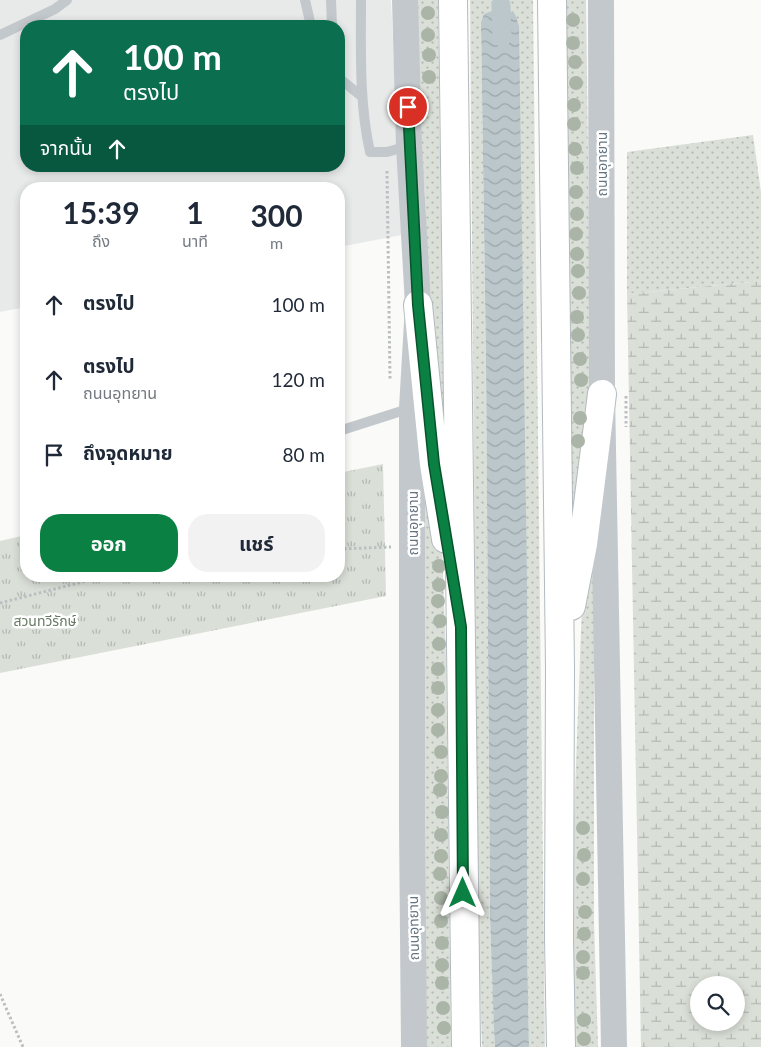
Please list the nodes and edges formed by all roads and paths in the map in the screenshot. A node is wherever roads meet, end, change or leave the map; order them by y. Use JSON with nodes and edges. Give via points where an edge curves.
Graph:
{"nodes":[{"id":1,"x":67,"y":0,"type":"edge"},
{"id":2,"x":305,"y":0,"type":"edge"},
{"id":3,"x":331,"y":0,"type":"edge"},
{"id":4,"x":361,"y":0,"type":"edge"},
{"id":5,"x":404,"y":0,"type":"edge"},
{"id":6,"x":453,"y":0,"type":"edge"},
{"id":7,"x":552,"y":0,"type":"edge"},
{"id":8,"x":601,"y":0,"type":"edge"},
{"id":9,"x":32,"y":20,"type":"edge"},
{"id":10,"x":310,"y":20,"type":"edge"},
{"id":11,"x":332,"y":20,"type":"edge"},
{"id":12,"x":20,"y":26,"type":"edge"},
{"id":13,"x":0,"y":35,"type":"edge"},
{"id":14,"x":345,"y":83,"type":"edge"},
{"id":15,"x":361,"y":96,"type":"junction"},
{"id":16,"x":409,"y":146,"type":"junction"},
{"id":17,"x":418,"y":305,"type":"junction"},
{"id":18,"x":602,"y":394,"type":"junction"},
{"id":19,"x":412,"y":408,"type":"junction"},
{"id":20,"x":345,"y":429,"type":"edge"},
{"id":21,"x":393,"y":547,"type":"dead end"},
{"id":22,"x":345,"y":549,"type":"edge"},
{"id":23,"x":82,"y":582,"type":"edge"},
{"id":24,"x":0,"y":603,"type":"edge"},
{"id":25,"x":461,"y":627,"type":"junction"},
{"id":26,"x":560,"y":669,"type":"junction"},
{"id":27,"x":0,"y":994,"type":"edge"},
{"id":28,"x":23,"y":1047,"type":"edge"},
{"id":29,"x":414,"y":1047,"type":"edge"},
{"id":30,"x":466,"y":1047,"type":"edge"},
{"id":31,"x":561,"y":1047,"type":"edge"},
{"id":32,"x":614,"y":1047,"type":"edge"}],
"edges":[{"from":1,"to":9,"type":"lane"},
{"from":2,"to":10,"type":"lane"},
{"from":3,"to":11,"type":"lane"},
{"from":4,"to":15,"type":"lane"},
{"from":5,"to":16,"type":"street","name":"ถนนอุทยาน"},
{"from":6,"to":25,"type":"main road"},
{"from":7,"to":26,"type":"main road"},
{"from":8,"to":18,"type":"street","name":"ถนนอุทยาน"},
{"from":12,"to":13,"type":"lane"},
{"from":14,"to":15,"type":"lane"},
{"from":15,"to":16,"type":"lane","via":[[362,119],[370,152]]},
{"from":16,"to":17,"type":"street","name":"ถนนอุทยาน"},
{"from":17,"to":19,"type":"street","name":"ถนนอุทยาน"},
{"from":17,"to":25,"type":"main road","via":[[434,464]]},
{"from":18,"to":26,"type":"main road","via":[[582,544]]},
{"from":18,"to":32,"type":"street","name":"ถนนอุทยาน"},
{"from":19,"to":20,"type":"lane"},
{"from":19,"to":29,"type":"street","name":"ถนนอุทยาน"},
{"from":21,"to":22,"type":"path"},
{"from":23,"to":24,"type":"path"},
{"from":25,"to":30,"type":"main road"},
{"from":26,"to":31,"type":"main road"},
{"from":27,"to":28,"type":"path"}]}
